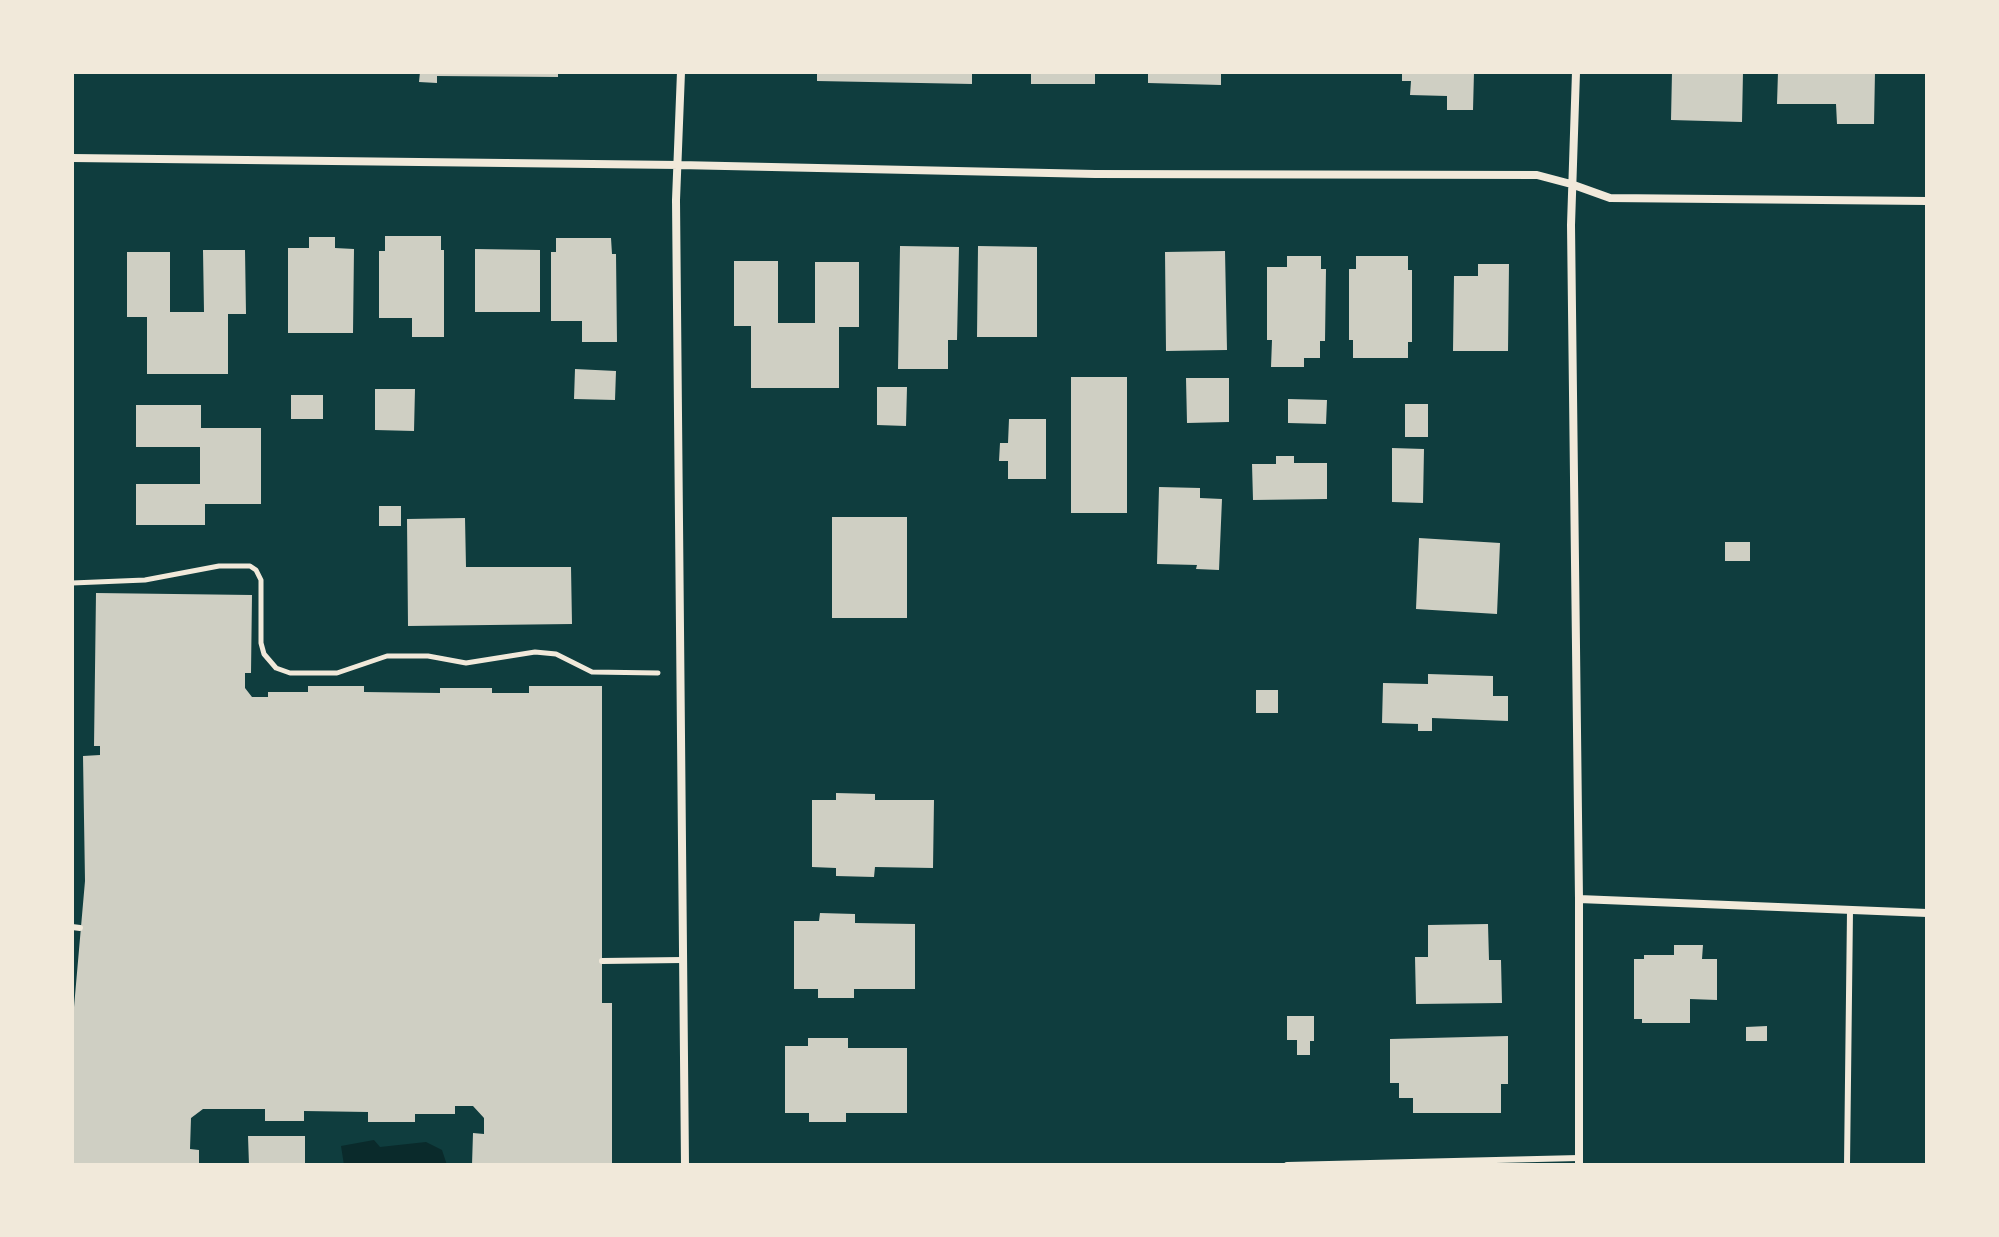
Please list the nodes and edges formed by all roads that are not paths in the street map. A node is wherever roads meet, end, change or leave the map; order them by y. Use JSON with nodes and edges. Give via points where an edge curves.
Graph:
{"nodes":[{"id":1,"x":681,"y":72,"type":"edge"},
{"id":2,"x":1576,"y":72,"type":"edge"},
{"id":3,"x":72,"y":158,"type":"edge"},
{"id":4,"x":679,"y":165,"type":"junction"},
{"id":5,"x":1571,"y":184,"type":"junction"},
{"id":6,"x":1927,"y":201,"type":"edge"},
{"id":7,"x":1579,"y":899,"type":"junction"},
{"id":8,"x":1850,"y":911,"type":"junction"},
{"id":9,"x":1927,"y":913,"type":"edge"},
{"id":10,"x":72,"y":927,"type":"edge"},
{"id":11,"x":80,"y":928,"type":"dead end"},
{"id":12,"x":682,"y":960,"type":"junction"},
{"id":13,"x":602,"y":961,"type":"dead end"},
{"id":14,"x":1579,"y":1161,"type":"edge"},
{"id":15,"x":685,"y":1165,"type":"edge"},
{"id":16,"x":1287,"y":1165,"type":"edge"},
{"id":17,"x":1847,"y":1165,"type":"edge"}],
"edges":[{"from":1,"to":4,"type":"street"},
{"from":2,"to":5,"type":"street"},
{"from":3,"to":4,"type":"street"},
{"from":4,"to":5,"type":"street","via":[[1537,175]]},
{"from":4,"to":12,"type":"street"},
{"from":5,"to":6,"type":"street","via":[[1610,198]]},
{"from":5,"to":7,"type":"street"},
{"from":7,"to":8,"type":"street"},
{"from":7,"to":14,"type":"street"},
{"from":8,"to":9,"type":"street"},
{"from":8,"to":17,"type":"lane"},
{"from":10,"to":11,"type":"lane"},
{"from":12,"to":13,"type":"lane"},
{"from":12,"to":15,"type":"street"},
{"from":14,"to":16,"type":"lane"}]}
